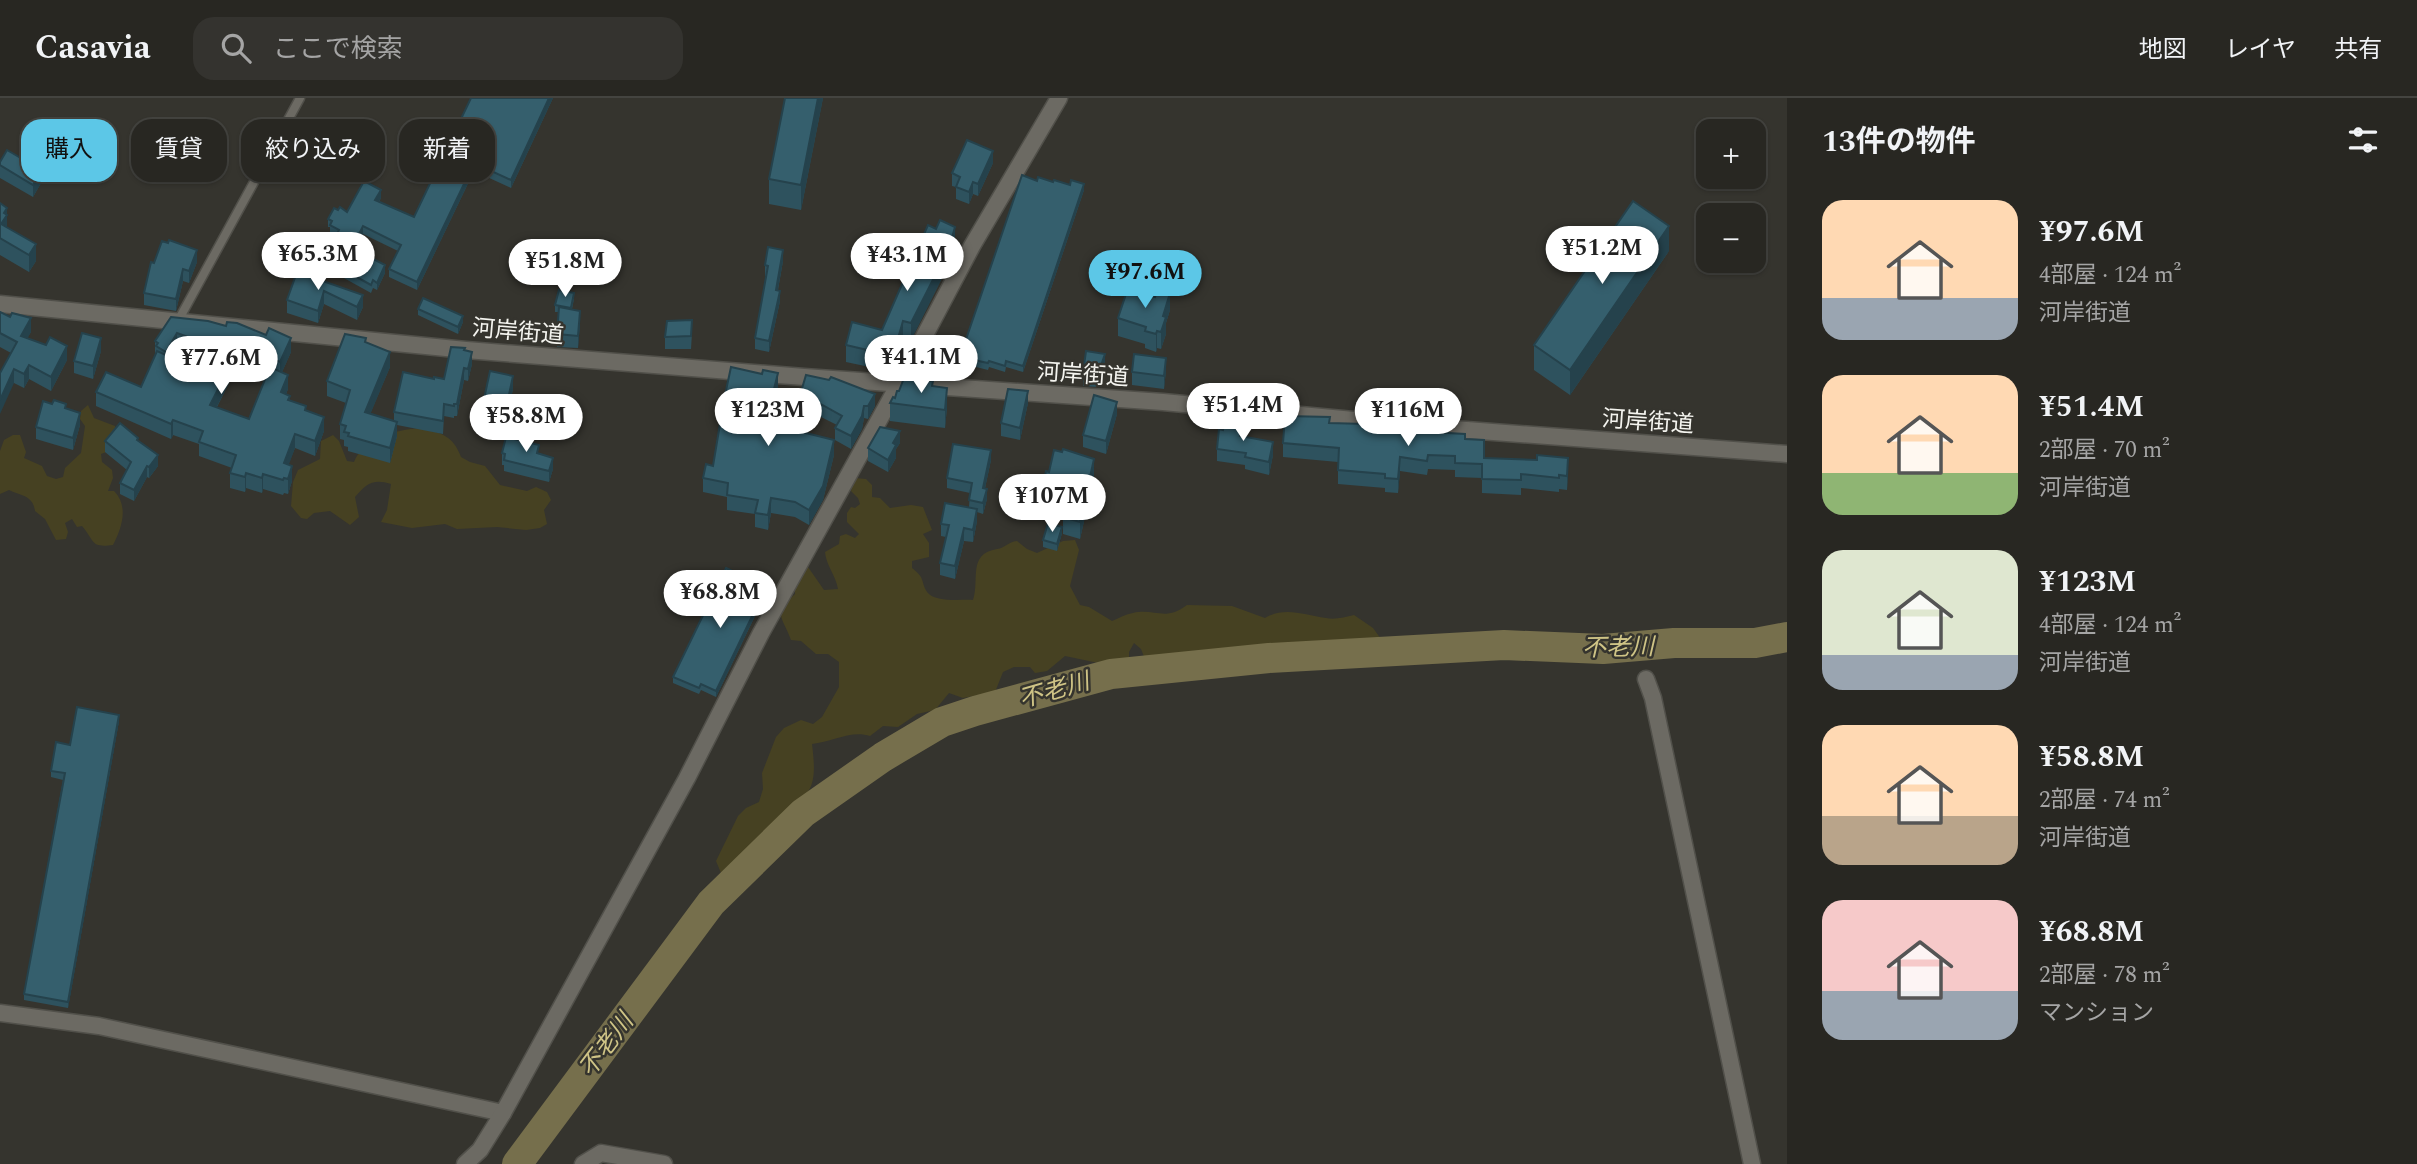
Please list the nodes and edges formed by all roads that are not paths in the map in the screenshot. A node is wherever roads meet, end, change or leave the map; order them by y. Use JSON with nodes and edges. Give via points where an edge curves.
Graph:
{"nodes":[{"id":1,"x":300,"y":98,"type":"edge"},
{"id":2,"x":1059,"y":98,"type":"edge"},
{"id":3,"x":0,"y":304,"type":"edge"},
{"id":4,"x":178,"y":321,"type":"junction"},
{"id":5,"x":900,"y":384,"type":"junction"},
{"id":6,"x":1787,"y":454,"type":"edge"},
{"id":7,"x":1646,"y":679,"type":"dead end"},
{"id":8,"x":0,"y":1013,"type":"edge"},
{"id":9,"x":503,"y":1113,"type":"junction"},
{"id":10,"x":465,"y":1164,"type":"edge"},
{"id":11,"x":583,"y":1164,"type":"edge"},
{"id":12,"x":664,"y":1164,"type":"edge"},
{"id":13,"x":1752,"y":1164,"type":"edge"}],
"edges":[{"from":1,"to":4,"type":"lane"},
{"from":2,"to":5,"type":"street","via":[[972,246]]},
{"from":3,"to":4,"type":"street","name":"河岸街道"},
{"from":4,"to":5,"type":"street","name":"河岸街道","via":[[466,350]]},
{"from":5,"to":6,"type":"street","name":"河岸街道"},
{"from":5,"to":9,"type":"street"},
{"from":7,"to":13,"type":"street"},
{"from":8,"to":9,"type":"street","via":[[99,1026]]},
{"from":9,"to":10,"type":"street","via":[[480,1150]]},
{"from":11,"to":12,"type":"street","via":[[601,1153]]}]}
